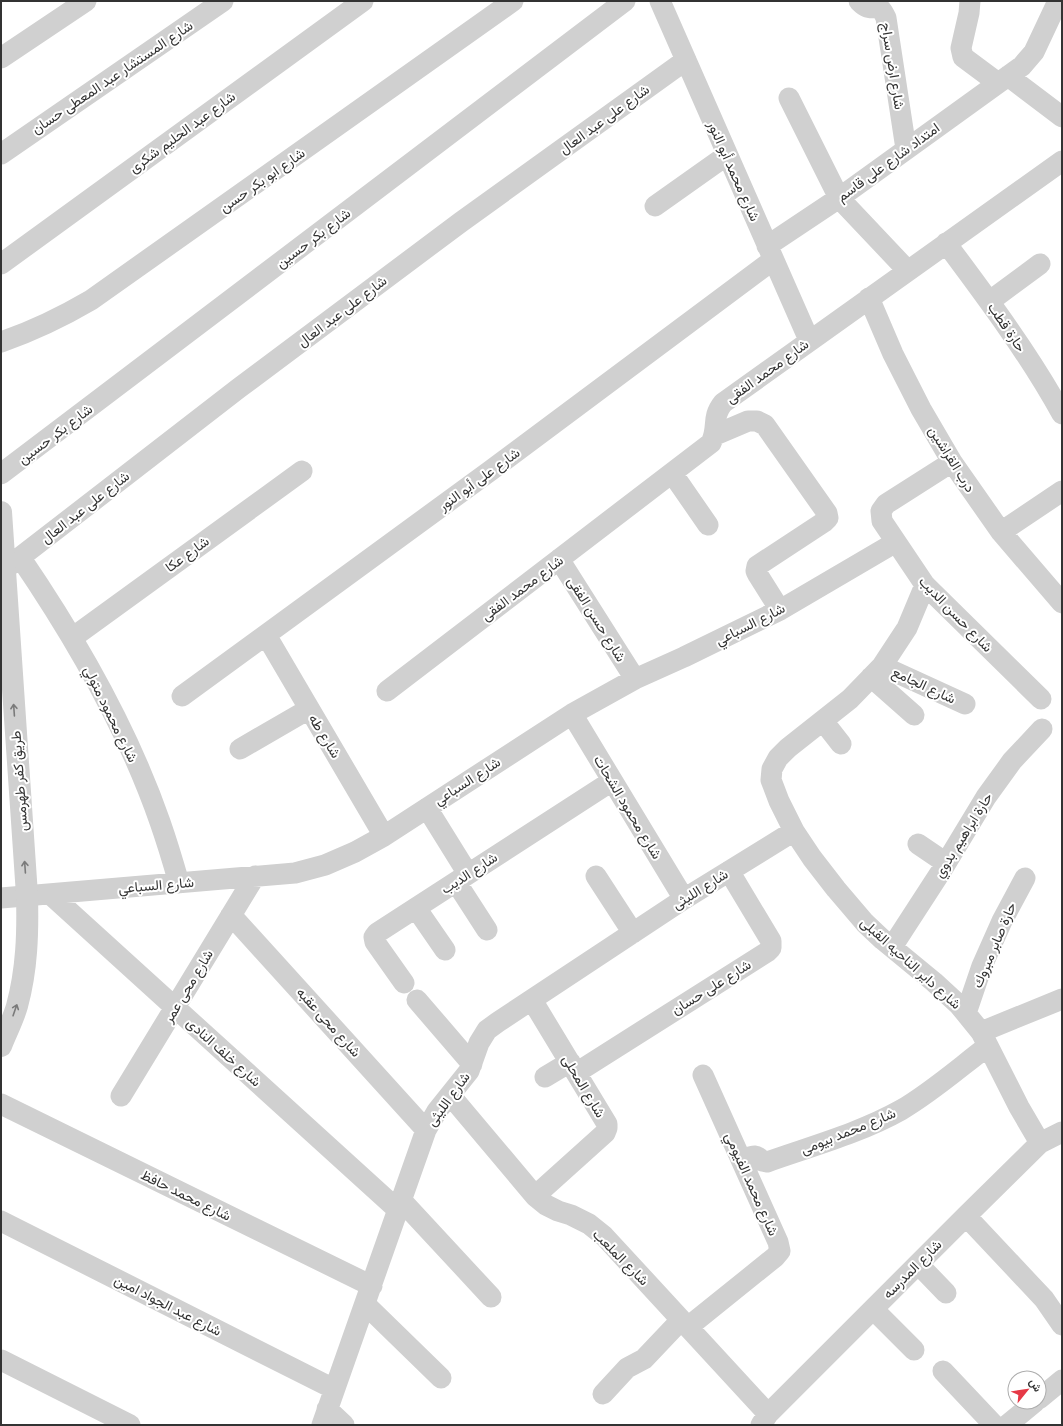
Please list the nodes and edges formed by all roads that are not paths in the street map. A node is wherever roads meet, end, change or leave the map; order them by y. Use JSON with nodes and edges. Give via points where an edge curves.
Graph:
{"nodes":[{"id":1,"x":86,"y":1,"type":"edge"},
{"id":2,"x":223,"y":1,"type":"edge"},
{"id":3,"x":363,"y":1,"type":"edge"},
{"id":4,"x":513,"y":1,"type":"edge"},
{"id":5,"x":625,"y":1,"type":"edge"},
{"id":6,"x":660,"y":1,"type":"edge"},
{"id":7,"x":859,"y":1,"type":"edge"},
{"id":8,"x":970,"y":1,"type":"edge"},
{"id":9,"x":1058,"y":1,"type":"edge"},
{"id":10,"x":1055,"y":28,"type":"edge"},
{"id":11,"x":1,"y":58,"type":"edge"},
{"id":12,"x":686,"y":60,"type":"junction"},
{"id":13,"x":1003,"y":80,"type":"junction"},
{"id":14,"x":789,"y":98,"type":"dead end"},
{"id":15,"x":1062,"y":118,"type":"edge"},
{"id":16,"x":906,"y":149,"type":"junction"},
{"id":17,"x":1,"y":154,"type":"edge"},
{"id":18,"x":727,"y":155,"type":"junction"},
{"id":19,"x":1062,"y":161,"type":"edge"},
{"id":20,"x":839,"y":198,"type":"junction"},
{"id":21,"x":654,"y":206,"type":"dead end"},
{"id":22,"x":946,"y":243,"type":"junction"},
{"id":23,"x":770,"y":253,"type":"junction"},
{"id":24,"x":1,"y":264,"type":"edge"},
{"id":25,"x":1040,"y":264,"type":"dead end"},
{"id":26,"x":908,"y":271,"type":"junction"},
{"id":27,"x":869,"y":298,"type":"junction"},
{"id":28,"x":990,"y":301,"type":"junction"},
{"id":29,"x":809,"y":340,"type":"junction"},
{"id":30,"x":1,"y":342,"type":"edge"},
{"id":31,"x":1062,"y":414,"type":"edge"},
{"id":32,"x":715,"y":435,"type":"junction"},
{"id":33,"x":952,"y":462,"type":"junction"},
{"id":34,"x":302,"y":471,"type":"dead end"},
{"id":35,"x":672,"y":473,"type":"junction"},
{"id":36,"x":1,"y":474,"type":"edge"},
{"id":37,"x":1062,"y":491,"type":"edge"},
{"id":38,"x":1,"y":512,"type":"edge"},
{"id":39,"x":708,"y":525,"type":"dead end"},
{"id":40,"x":1001,"y":532,"type":"junction"},
{"id":41,"x":896,"y":542,"type":"junction"},
{"id":42,"x":559,"y":559,"type":"junction"},
{"id":43,"x":12,"y":563,"type":"junction"},
{"id":44,"x":925,"y":585,"type":"junction"},
{"id":45,"x":1062,"y":603,"type":"edge"},
{"id":46,"x":780,"y":610,"type":"junction"},
{"id":47,"x":266,"y":635,"type":"junction"},
{"id":48,"x":72,"y":638,"type":"junction"},
{"id":49,"x":877,"y":672,"type":"junction"},
{"id":50,"x":635,"y":678,"type":"junction"},
{"id":51,"x":387,"y":691,"type":"dead end"},
{"id":52,"x":182,"y":696,"type":"dead end"},
{"id":53,"x":1040,"y":699,"type":"dead end"},
{"id":54,"x":965,"y":704,"type":"dead end"},
{"id":55,"x":309,"y":709,"type":"junction"},
{"id":56,"x":572,"y":714,"type":"junction"},
{"id":57,"x":914,"y":715,"type":"dead end"},
{"id":58,"x":823,"y":721,"type":"junction"},
{"id":59,"x":1042,"y":729,"type":"dead end"},
{"id":60,"x":841,"y":744,"type":"dead end"},
{"id":61,"x":240,"y":749,"type":"dead end"},
{"id":62,"x":612,"y":781,"type":"junction"},
{"id":63,"x":426,"y":808,"type":"junction"},
{"id":64,"x":794,"y":831,"type":"junction"},
{"id":65,"x":384,"y":836,"type":"junction"},
{"id":66,"x":918,"y":844,"type":"dead end"},
{"id":67,"x":946,"y":863,"type":"junction"},
{"id":68,"x":729,"y":871,"type":"junction"},
{"id":69,"x":255,"y":876,"type":"junction"},
{"id":70,"x":596,"y":876,"type":"dead end"},
{"id":71,"x":462,"y":878,"type":"junction"},
{"id":72,"x":1025,"y":878,"type":"dead end"},
{"id":73,"x":179,"y":883,"type":"junction"},
{"id":74,"x":50,"y":894,"type":"junction"},
{"id":75,"x":28,"y":896,"type":"junction"},
{"id":76,"x":1,"y":898,"type":"edge"},
{"id":77,"x":684,"y":899,"type":"junction"},
{"id":78,"x":416,"y":908,"type":"junction"},
{"id":79,"x":231,"y":915,"type":"junction"},
{"id":80,"x":487,"y":930,"type":"dead end"},
{"id":81,"x":633,"y":933,"type":"junction"},
{"id":82,"x":892,"y":947,"type":"junction"},
{"id":83,"x":445,"y":950,"type":"dead end"},
{"id":84,"x":404,"y":983,"type":"dead end"},
{"id":85,"x":1062,"y":999,"type":"edge"},
{"id":86,"x":417,"y":1000,"type":"dead end"},
{"id":87,"x":532,"y":1000,"type":"junction"},
{"id":88,"x":174,"y":1008,"type":"junction"},
{"id":89,"x":966,"y":1014,"type":"junction"},
{"id":90,"x":985,"y":1039,"type":"junction"},
{"id":91,"x":1,"y":1046,"type":"edge"},
{"id":92,"x":472,"y":1064,"type":"junction"},
{"id":93,"x":573,"y":1067,"type":"junction"},
{"id":94,"x":703,"y":1075,"type":"dead end"},
{"id":95,"x":545,"y":1077,"type":"dead end"},
{"id":96,"x":121,"y":1096,"type":"dead end"},
{"id":97,"x":450,"y":1096,"type":"junction"},
{"id":98,"x":1,"y":1104,"type":"edge"},
{"id":99,"x":426,"y":1130,"type":"junction"},
{"id":100,"x":1062,"y":1132,"type":"edge"},
{"id":101,"x":1040,"y":1143,"type":"junction"},
{"id":102,"x":741,"y":1160,"type":"junction"},
{"id":103,"x":535,"y":1196,"type":"junction"},
{"id":104,"x":400,"y":1205,"type":"junction"},
{"id":105,"x":966,"y":1216,"type":"junction"},
{"id":106,"x":1,"y":1221,"type":"edge"},
{"id":107,"x":918,"y":1264,"type":"junction"},
{"id":108,"x":946,"y":1293,"type":"dead end"},
{"id":109,"x":369,"y":1295,"type":"junction"},
{"id":110,"x":491,"y":1297,"type":"dead end"},
{"id":111,"x":873,"y":1309,"type":"junction"},
{"id":112,"x":684,"y":1323,"type":"junction"},
{"id":113,"x":1062,"y":1325,"type":"edge"},
{"id":114,"x":914,"y":1350,"type":"dead end"},
{"id":115,"x":1,"y":1360,"type":"edge"},
{"id":116,"x":943,"y":1371,"type":"dead end"},
{"id":117,"x":441,"y":1378,"type":"dead end"},
{"id":118,"x":1062,"y":1380,"type":"edge"},
{"id":119,"x":334,"y":1389,"type":"junction"},
{"id":120,"x":1047,"y":1392,"type":"edge"},
{"id":121,"x":603,"y":1394,"type":"dead end"},
{"id":122,"x":1026,"y":1410,"type":"edge"},
{"id":123,"x":325,"y":1417,"type":"edge"},
{"id":124,"x":764,"y":1420,"type":"edge"},
{"id":125,"x":130,"y":1425,"type":"edge"},
{"id":126,"x":344,"y":1425,"type":"edge"},
{"id":127,"x":994,"y":1425,"type":"edge"},
{"id":128,"x":1007,"y":1425,"type":"edge"}],
"edges":[{"from":1,"to":11,"type":"street"},
{"from":2,"to":17,"type":"street","name":"شارع المستشار عبد المعطى حسان"},
{"from":3,"to":24,"type":"street","name":"شارع عبد الحليم شكرى"},
{"from":4,"to":30,"type":"street","name":"شارع ابو بكر حسن","via":[[91,300],[58,319]]},
{"from":5,"to":36,"type":"street","name":"شارع بكر حسين"},
{"from":6,"to":12,"type":"street","name":"شارع محمد أبو النور"},
{"from":7,"to":16,"type":"street","name":"شارع ارض سراج","via":[[866,7],[878,7],[886,18]]},
{"from":8,"to":13,"type":"street","via":[[961,54],[965,59]]},
{"from":9,"to":10,"type":"street","name":"امتداد شارع على قاسم"},
{"from":10,"to":13,"type":"street","name":"امتداد شارع على قاسم","via":[[1022,66]]},
{"from":12,"to":18,"type":"street","name":"شارع محمد أبو النور"},
{"from":12,"to":43,"type":"street","name":"شارع على عبد العال","via":[[455,226]]},
{"from":13,"to":15,"type":"street"},
{"from":13,"to":16,"type":"street","name":"امتداد شارع على قاسم"},
{"from":14,"to":20,"type":"street"},
{"from":16,"to":20,"type":"street","name":"امتداد شارع على قاسم"},
{"from":18,"to":21,"type":"street"},
{"from":18,"to":23,"type":"street","name":"شارع محمد أبو النور"},
{"from":19,"to":22,"type":"street","name":"شارع محمد الفقى"},
{"from":20,"to":23,"type":"street","name":"امتداد شارع على قاسم"},
{"from":20,"to":26,"type":"street"},
{"from":22,"to":26,"type":"street","name":"شارع محمد الفقى"},
{"from":22,"to":28,"type":"street","name":"حارة قطب"},
{"from":23,"to":29,"type":"street","name":"شارع محمد أبو النور"},
{"from":23,"to":47,"type":"street","name":"شارع على أبو النور","via":[[490,471]]},
{"from":25,"to":28,"type":"street"},
{"from":26,"to":27,"type":"street","name":"شارع محمد الفقى"},
{"from":27,"to":29,"type":"street","name":"شارع محمد الفقى"},
{"from":27,"to":33,"type":"street","name":"درب القراشين","via":[[900,368]]},
{"from":28,"to":31,"type":"street","name":"حارة قطب"},
{"from":29,"to":32,"type":"street","name":"شارع محمد الفقى","via":[[723,403],[717,410]]},
{"from":32,"to":35,"type":"street","name":"شارع محمد الفقى","via":[[711,443]]},
{"from":32,"to":46,"type":"street","via":[[748,421],[757,421],[765,425],[827,513],[828,518],[824,522],[757,566],[758,575]]},
{"from":33,"to":40,"type":"street","name":"درب القراشين"},
{"from":33,"to":41,"type":"street","name":"شارع حسن الديب","via":[[886,504],[881,511],[882,520]]},
{"from":34,"to":48,"type":"street","name":"شارع عكا"},
{"from":35,"to":39,"type":"street"},
{"from":35,"to":42,"type":"street","name":"شارع محمد الفقى"},
{"from":37,"to":40,"type":"street"},
{"from":38,"to":43,"type":"street","name":"طريق كفر طهرمس"},
{"from":40,"to":45,"type":"street","name":"درب القراشين"},
{"from":41,"to":44,"type":"street","name":"شارع حسن الديب"},
{"from":41,"to":46,"type":"street","name":"شارع السباعي"},
{"from":42,"to":50,"type":"street","name":"شارع حسن الفقى"},
{"from":42,"to":51,"type":"street","name":"شارع محمد الفقى"},
{"from":43,"to":48,"type":"street","name":"شارع محمود متولي","via":[[47,597]]},
{"from":75,"to":43,"type":"street","name":"طريق كفر طهرمس","one_way":true},
{"from":44,"to":49,"type":"street","name":"شارع داير الناحيه القبلى","via":[[907,628]]},
{"from":44,"to":53,"type":"street","name":"شارع حسن الديب"},
{"from":46,"to":50,"type":"street","name":"شارع السباعي"},
{"from":47,"to":52,"type":"street","name":"شارع على أبو النور"},
{"from":47,"to":55,"type":"street","name":"شارع طه"},
{"from":48,"to":73,"type":"street","name":"شارع محمود متولي","via":[[105,697],[134,758],[160,821]]},
{"from":49,"to":54,"type":"street","name":"شارع الجامع"},
{"from":49,"to":57,"type":"street"},
{"from":49,"to":58,"type":"street","name":"شارع داير الناحيه القبلى","via":[[850,700]]},
{"from":50,"to":56,"type":"street","name":"شارع السباعي"},
{"from":55,"to":61,"type":"street"},
{"from":55,"to":65,"type":"street","name":"شارع طه"},
{"from":56,"to":62,"type":"street","name":"شارع محمود الشحات"},
{"from":56,"to":63,"type":"street","name":"شارع السباعي"},
{"from":58,"to":60,"type":"street"},
{"from":58,"to":64,"type":"street","name":"شارع داير الناحيه القبلى","via":[[788,748],[772,769],[771,780]]},
{"from":59,"to":67,"type":"street","name":"حارة ابراهيم بدوي","via":[[1012,761],[986,797]]},
{"from":62,"to":71,"type":"street","name":"شارع الديب"},
{"from":62,"to":77,"type":"street","name":"شارع محمود الشحات"},
{"from":63,"to":65,"type":"street","name":"شارع السباعي"},
{"from":63,"to":71,"type":"street"},
{"from":64,"to":68,"type":"street","name":"شارع الليثى"},
{"from":64,"to":82,"type":"street","name":"شارع داير الناحيه القبلى","via":[[836,889],[865,923]]},
{"from":65,"to":69,"type":"street","name":"شارع السباعي","via":[[325,865],[295,873]]},
{"from":66,"to":67,"type":"street"},
{"from":67,"to":82,"type":"street","name":"حارة ابراهيم بدوي"},
{"from":68,"to":77,"type":"street","name":"شارع الليثى"},
{"from":68,"to":93,"type":"street","name":"شارع على حسان","via":[[771,941],[771,948]]},
{"from":69,"to":73,"type":"street","name":"شارع السباعي"},
{"from":69,"to":79,"type":"street","name":"شارع محى عمر"},
{"from":70,"to":81,"type":"street"},
{"from":71,"to":78,"type":"street","name":"شارع الديب"},
{"from":71,"to":80,"type":"street"},
{"from":72,"to":89,"type":"street","name":"حارة صابر مبروك","via":[[982,966]]},
{"from":73,"to":74,"type":"street","name":"شارع السباعي"},
{"from":74,"to":75,"type":"street","name":"شارع السباعي"},
{"from":74,"to":88,"type":"street","name":"شارع خلف النادى"},
{"from":75,"to":76,"type":"street","name":"شارع السباعي"},
{"from":91,"to":75,"type":"street","name":"طريق كفر طهرمس","one_way":true,"via":[[17,1007],[25,971]]},
{"from":77,"to":81,"type":"street","name":"شارع الليثى"},
{"from":78,"to":83,"type":"street"},
{"from":78,"to":84,"type":"street","name":"شارع الديب","via":[[374,937]]},
{"from":79,"to":88,"type":"street","name":"شارع محى عمر"},
{"from":79,"to":99,"type":"street","name":"شارع محى عقبه"},
{"from":81,"to":87,"type":"street","name":"شارع الليثى","via":[[578,959]]},
{"from":82,"to":89,"type":"street","name":"شارع داير الناحيه القبلى","via":[[934,982]]},
{"from":85,"to":90,"type":"street"},
{"from":86,"to":92,"type":"street"},
{"from":87,"to":92,"type":"street","name":"شارع الليثى","via":[[487,1030],[479,1043]]},
{"from":87,"to":93,"type":"street","name":"شارع المحلى"},
{"from":88,"to":96,"type":"street","name":"شارع محى عمر"},
{"from":88,"to":104,"type":"street","name":"شارع خلف النادى"},
{"from":89,"to":90,"type":"street","name":"شارع داير الناحيه القبلى"},
{"from":90,"to":101,"type":"street","name":"شارع داير الناحيه القبلى"},
{"from":90,"to":102,"type":"street","name":"شارع محمد بيومى","via":[[930,1090],[902,1109],[872,1124],[767,1162],[755,1155]]},
{"from":92,"to":97,"type":"street","name":"شارع الليثى"},
{"from":93,"to":95,"type":"street"},
{"from":93,"to":103,"type":"street","name":"شارع المحلى","via":[[607,1128],[605,1134]]},
{"from":94,"to":102,"type":"street","name":"شارع محمد الفيومي"},
{"from":97,"to":99,"type":"street","name":"شارع الليثى"},
{"from":97,"to":103,"type":"street","name":"شارع الملعب"},
{"from":98,"to":109,"type":"street","name":"شارع محمد حافظ"},
{"from":99,"to":104,"type":"street","name":"شارع الليثى"},
{"from":100,"to":101,"type":"street","name":"شارع المدرسه"},
{"from":101,"to":105,"type":"street","name":"شارع المدرسه"},
{"from":102,"to":112,"type":"street","name":"شارع محمد الفيومي","via":[[780,1251]]},
{"from":103,"to":112,"type":"street","name":"شارع الملعب","via":[[546,1205],[588,1224],[604,1236]]},
{"from":104,"to":109,"type":"street","name":"شارع الليثى"},
{"from":104,"to":110,"type":"street","name":"شارع خلف النادى"},
{"from":105,"to":107,"type":"street","name":"شارع المدرسه"},
{"from":105,"to":113,"type":"street","via":[[1044,1299]]},
{"from":106,"to":119,"type":"street","name":"شارع عبد الجواد امين"},
{"from":107,"to":108,"type":"street"},
{"from":107,"to":111,"type":"street","name":"شارع المدرسه"},
{"from":109,"to":117,"type":"street","name":"شارع محمد حافظ"},
{"from":109,"to":119,"type":"street","name":"شارع الليثى"},
{"from":111,"to":114,"type":"street"},
{"from":111,"to":124,"type":"street","name":"شارع المدرسه"},
{"from":112,"to":121,"type":"street","via":[[644,1359],[627,1368]]},
{"from":112,"to":124,"type":"street","name":"شارع الملعب"},
{"from":115,"to":125,"type":"street"},
{"from":116,"to":127,"type":"street"},
{"from":118,"to":120,"type":"street"},
{"from":119,"to":123,"type":"street","name":"شارع الليثى"},
{"from":122,"to":128,"type":"street"},
{"from":123,"to":126,"type":"street"}]}
